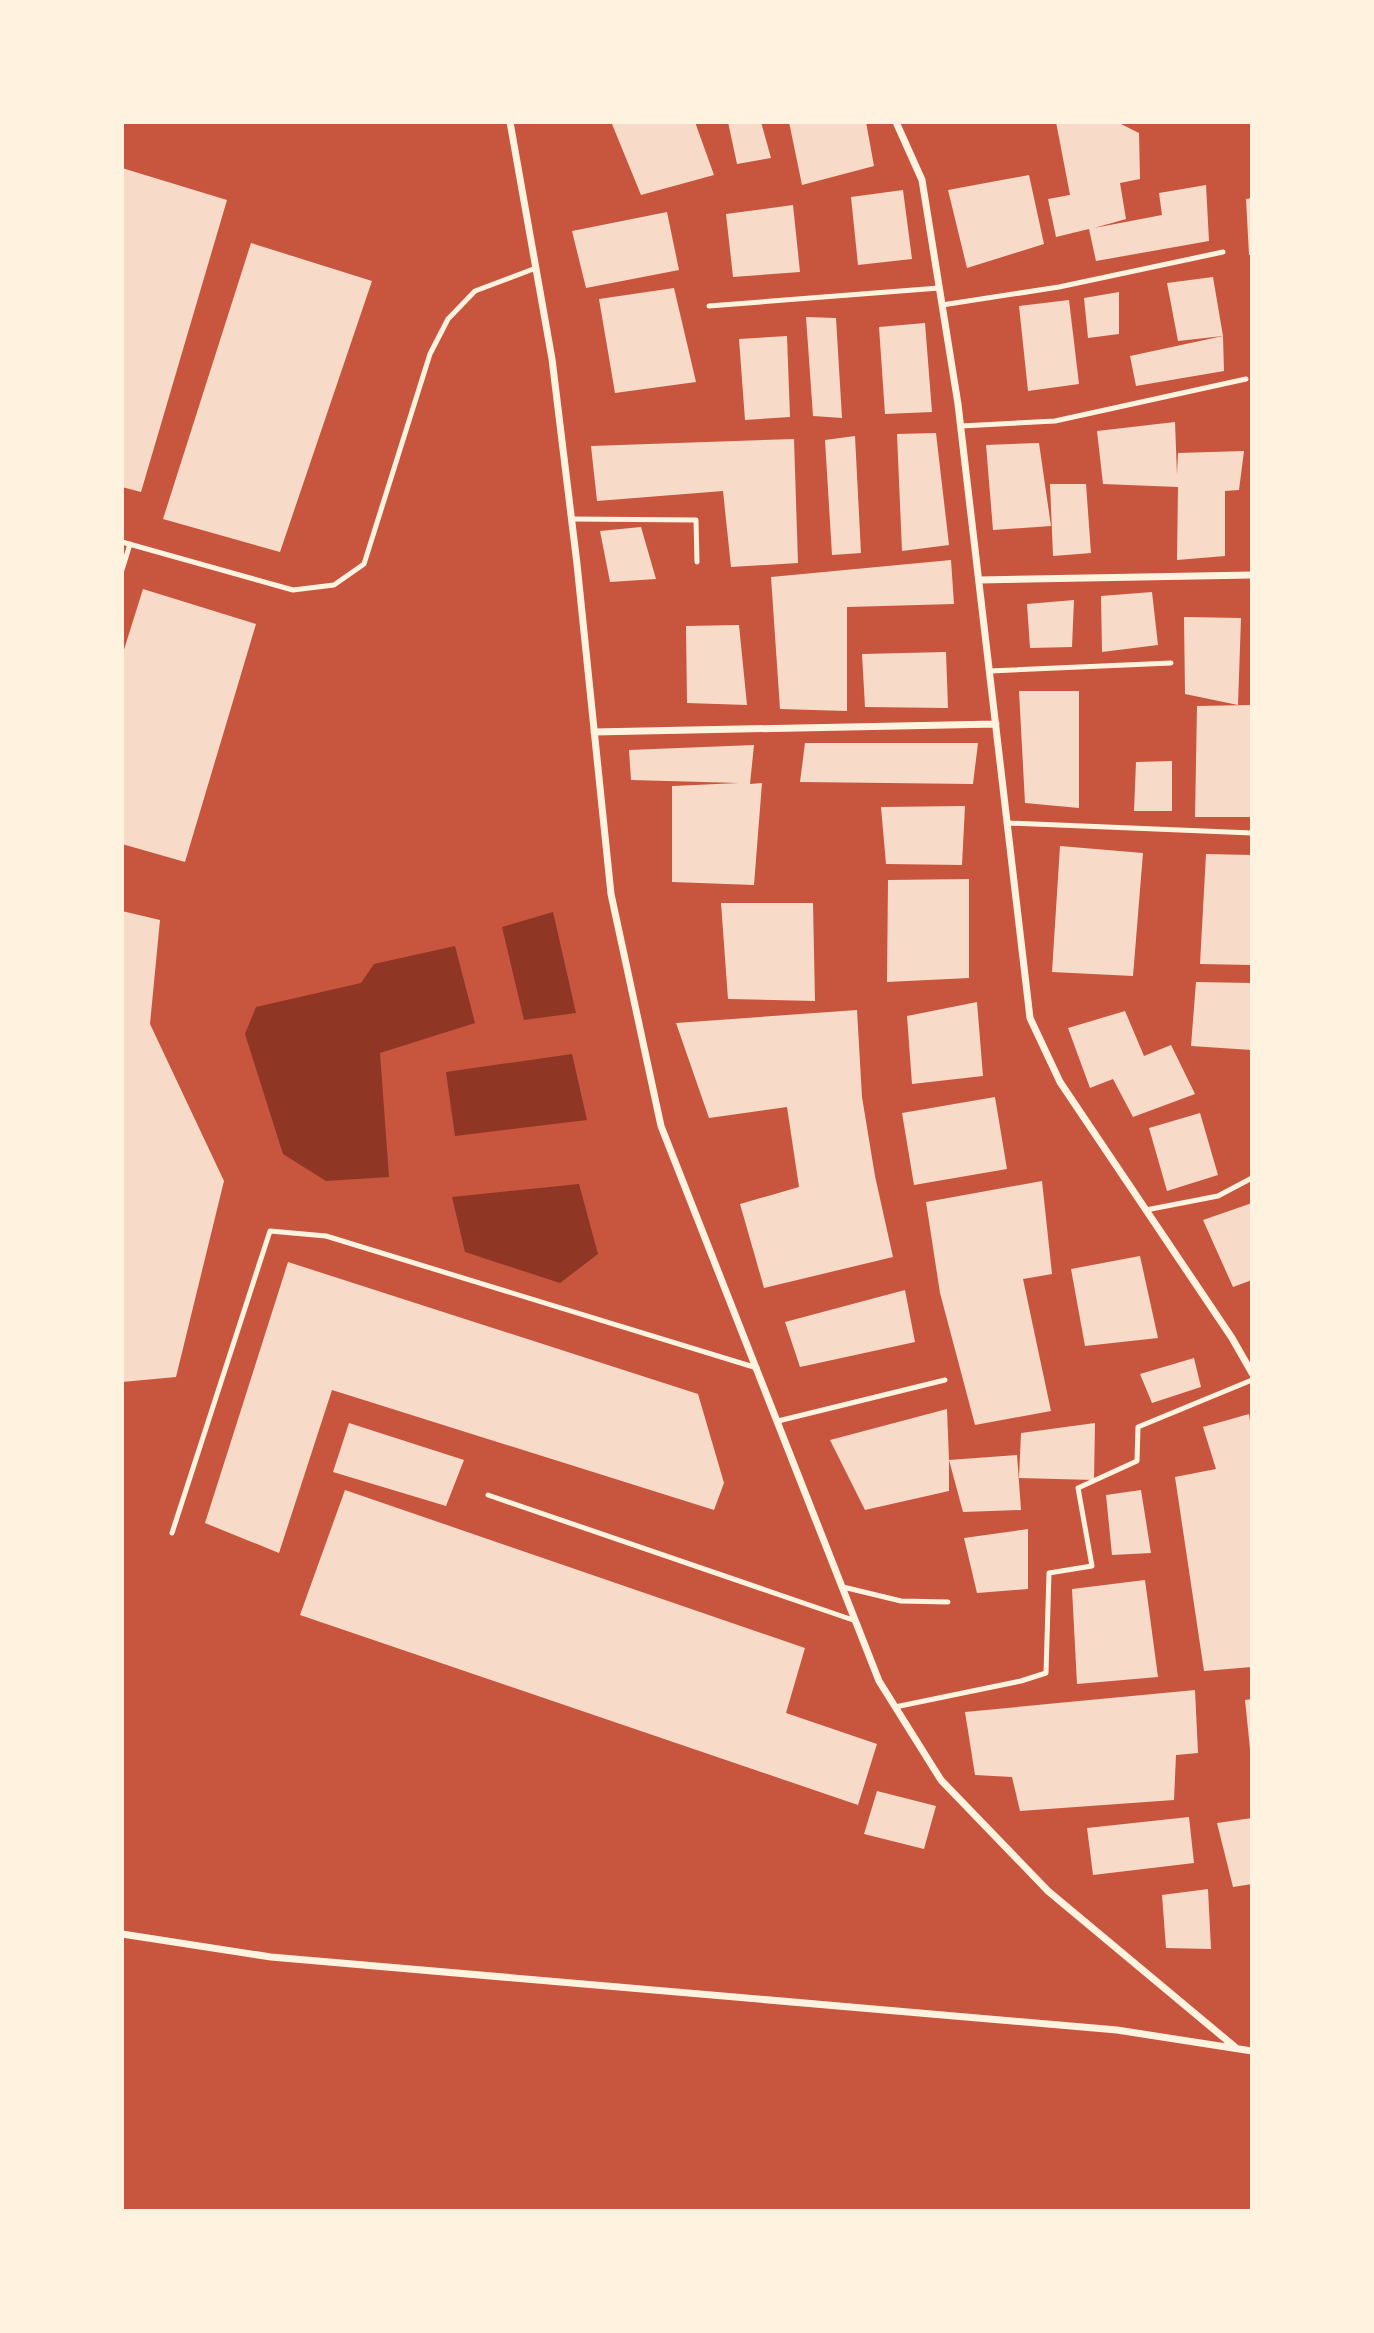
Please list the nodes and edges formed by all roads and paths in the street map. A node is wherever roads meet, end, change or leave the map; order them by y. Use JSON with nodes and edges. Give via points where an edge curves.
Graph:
{"nodes":[{"id":1,"x":510,"y":122,"type":"edge"},
{"id":2,"x":896,"y":122,"type":"edge"},
{"id":3,"x":1223,"y":252,"type":"dead end"},
{"id":4,"x":536,"y":268,"type":"junction"},
{"id":5,"x":939,"y":288,"type":"junction"},
{"id":6,"x":942,"y":305,"type":"junction"},
{"id":7,"x":709,"y":306,"type":"dead end"},
{"id":8,"x":1246,"y":379,"type":"dead end"},
{"id":9,"x":961,"y":426,"type":"junction"},
{"id":10,"x":572,"y":519,"type":"junction"},
{"id":11,"x":122,"y":542,"type":"edge"},
{"id":12,"x":130,"y":544,"type":"junction"},
{"id":13,"x":697,"y":562,"type":"dead end"},
{"id":14,"x":122,"y":570,"type":"edge"},
{"id":15,"x":1251,"y":575,"type":"edge"},
{"id":16,"x":979,"y":580,"type":"junction"},
{"id":17,"x":1171,"y":663,"type":"dead end"},
{"id":18,"x":990,"y":671,"type":"junction"},
{"id":19,"x":996,"y":724,"type":"junction"},
{"id":20,"x":594,"y":732,"type":"junction"},
{"id":21,"x":1007,"y":823,"type":"junction"},
{"id":22,"x":1251,"y":833,"type":"edge"},
{"id":23,"x":1251,"y":1178,"type":"edge"},
{"id":24,"x":1146,"y":1210,"type":"junction"},
{"id":25,"x":757,"y":1368,"type":"junction"},
{"id":26,"x":1251,"y":1373,"type":"edge"},
{"id":27,"x":945,"y":1380,"type":"dead end"},
{"id":28,"x":1251,"y":1380,"type":"edge"},
{"id":29,"x":778,"y":1421,"type":"junction"},
{"id":30,"x":488,"y":1495,"type":"dead end"},
{"id":31,"x":173,"y":1533,"type":"dead end"},
{"id":32,"x":843,"y":1587,"type":"junction"},
{"id":33,"x":948,"y":1602,"type":"dead end"},
{"id":34,"x":856,"y":1621,"type":"junction"},
{"id":35,"x":895,"y":1707,"type":"junction"},
{"id":36,"x":122,"y":1934,"type":"edge"},
{"id":37,"x":1235,"y":2047,"type":"junction"},
{"id":38,"x":1251,"y":2051,"type":"edge"}],
"edges":[{"from":1,"to":4,"type":"street"},
{"from":2,"to":5,"type":"street","via":[[922,180]]},
{"from":3,"to":6,"type":"lane","via":[[1059,287]]},
{"from":4,"to":10,"type":"street"},
{"from":4,"to":12,"type":"lane","via":[[475,291],[448,319],[430,354],[364,564],[334,585],[293,590]]},
{"from":5,"to":6,"type":"street"},
{"from":5,"to":7,"type":"lane"},
{"from":6,"to":9,"type":"street"},
{"from":8,"to":9,"type":"lane","via":[[1055,421]]},
{"from":9,"to":16,"type":"street"},
{"from":10,"to":13,"type":"lane","via":[[696,520]]},
{"from":10,"to":20,"type":"street"},
{"from":11,"to":12,"type":"lane"},
{"from":12,"to":14,"type":"lane"},
{"from":15,"to":16,"type":"street"},
{"from":16,"to":18,"type":"street"},
{"from":17,"to":18,"type":"lane"},
{"from":18,"to":19,"type":"street"},
{"from":19,"to":20,"type":"street"},
{"from":19,"to":21,"type":"street"},
{"from":20,"to":25,"type":"street","via":[[611,894],[661,1126]]},
{"from":21,"to":22,"type":"lane"},
{"from":21,"to":24,"type":"street","via":[[1030,1018],[1060,1082]]},
{"from":23,"to":24,"type":"lane","via":[[1218,1196]]},
{"from":24,"to":26,"type":"street"},
{"from":25,"to":29,"type":"street"},
{"from":25,"to":31,"type":"lane","via":[[326,1236],[270,1231]]},
{"from":27,"to":29,"type":"lane"},
{"from":28,"to":35,"type":"lane","via":[[1138,1427],[1137,1461],[1078,1488],[1092,1566],[1049,1573],[1046,1673]]},
{"from":29,"to":32,"type":"street"},
{"from":30,"to":34,"type":"lane"},
{"from":32,"to":33,"type":"lane","via":[[901,1601]]},
{"from":32,"to":34,"type":"street"},
{"from":34,"to":35,"type":"street","via":[[879,1681]]},
{"from":35,"to":37,"type":"street","via":[[941,1780],[1048,1891]]},
{"from":36,"to":37,"type":"street","via":[[271,1957],[1117,2029]]},
{"from":37,"to":38,"type":"street"}]}
